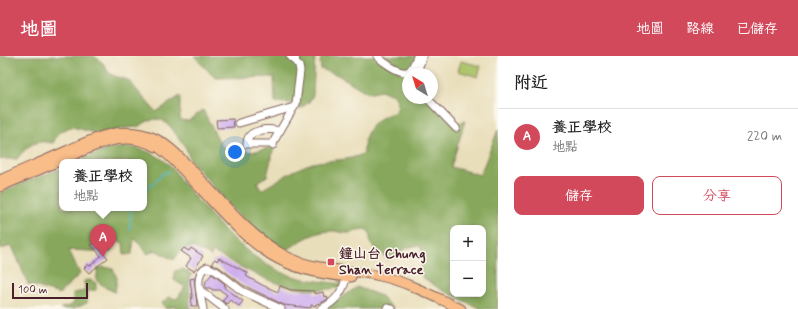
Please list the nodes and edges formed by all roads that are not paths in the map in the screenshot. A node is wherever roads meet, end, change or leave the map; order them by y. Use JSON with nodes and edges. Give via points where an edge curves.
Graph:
{"nodes":[{"id":1,"x":377,"y":56,"type":"edge"},
{"id":2,"x":417,"y":56,"type":"edge"},
{"id":3,"x":423,"y":56,"type":"edge"},
{"id":4,"x":294,"y":58,"type":"edge"},
{"id":5,"x":418,"y":68,"type":"edge"},
{"id":6,"x":433,"y":104,"type":"edge"},
{"id":7,"x":294,"y":107,"type":"junction"},
{"id":8,"x":239,"y":123,"type":"dead end"},
{"id":9,"x":456,"y":128,"type":"dead end"},
{"id":10,"x":280,"y":131,"type":"junction"},
{"id":11,"x":64,"y":159,"type":"edge"},
{"id":12,"x":59,"y":161,"type":"edge"},
{"id":13,"x":0,"y":180,"type":"edge"},
{"id":14,"x":0,"y":187,"type":"edge"},
{"id":15,"x":346,"y":274,"type":"junction"},
{"id":16,"x":200,"y":290,"type":"junction"},
{"id":17,"x":203,"y":309,"type":"edge"},
{"id":18,"x":225,"y":309,"type":"edge"},
{"id":19,"x":281,"y":309,"type":"edge"},
{"id":20,"x":321,"y":309,"type":"edge"},
{"id":21,"x":447,"y":309,"type":"edge"},
{"id":22,"x":461,"y":309,"type":"edge"}],
"edges":[{"from":1,"to":2,"type":"street","via":[[399,71],[406,72],[412,67]]},
{"from":3,"to":5,"type":"street"},
{"from":4,"to":7,"type":"street","via":[[300,71]]},
{"from":6,"to":9,"type":"street"},
{"from":7,"to":8,"type":"street"},
{"from":7,"to":10,"type":"street"},
{"from":10,"to":10,"type":"street","via":[[272,145],[247,144],[249,136],[262,130]]},
{"from":11,"to":15,"type":"main road","via":[[99,144],[116,140],[127,139],[153,145],[171,158],[241,232],[270,254],[305,270]]},
{"from":12,"to":14,"type":"main road"},
{"from":13,"to":15,"type":"main road","via":[[106,135],[124,132],[142,134],[161,142],[176,153],[244,225],[268,244],[300,262]]},
{"from":15,"to":20,"type":"street","via":[[340,294]]},
{"from":15,"to":21,"type":"main road","via":[[393,285]]},
{"from":15,"to":22,"type":"main road","via":[[393,279]]},
{"from":16,"to":17,"type":"street"},
{"from":16,"to":18,"type":"street"},
{"from":16,"to":19,"type":"street","via":[[201,270],[207,266],[242,291]]}]}
